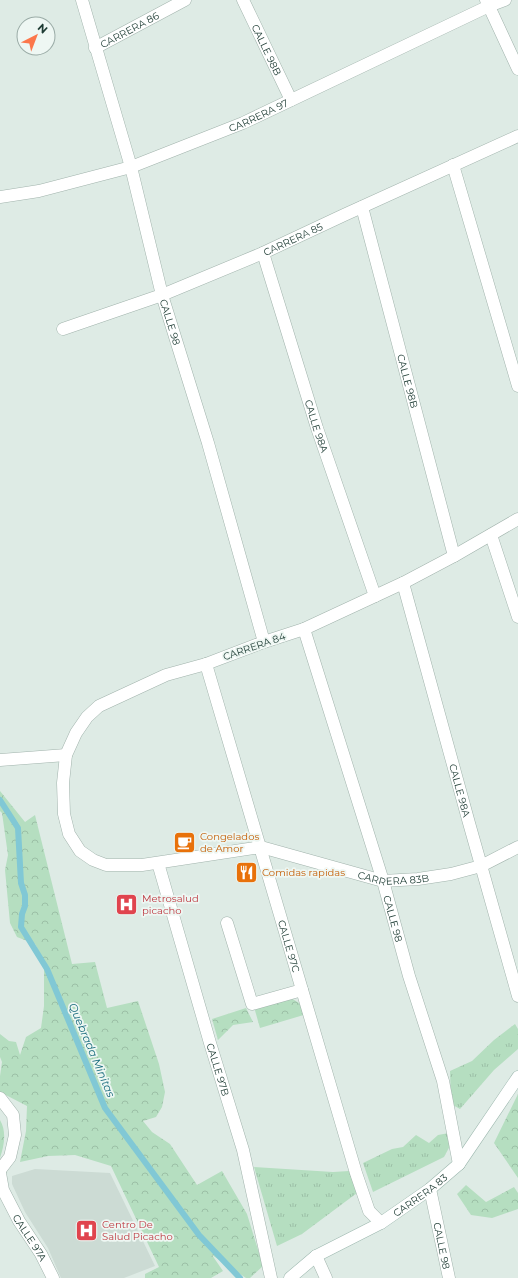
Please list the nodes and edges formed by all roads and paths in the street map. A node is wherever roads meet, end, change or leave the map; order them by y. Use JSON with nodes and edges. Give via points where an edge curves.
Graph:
{"nodes":[{"id":1,"x":82,"y":0,"type":"edge"},
{"id":2,"x":185,"y":0,"type":"edge"},
{"id":3,"x":244,"y":0,"type":"edge"},
{"id":4,"x":505,"y":0,"type":"edge"},
{"id":5,"x":488,"y":3,"type":"edge"},
{"id":6,"x":95,"y":48,"type":"junction"},
{"id":7,"x":518,"y":69,"type":"edge"},
{"id":8,"x":291,"y":100,"type":"junction"},
{"id":9,"x":518,"y":136,"type":"edge"},
{"id":10,"x":454,"y":165,"type":"junction"},
{"id":11,"x":132,"y":167,"type":"junction"},
{"id":12,"x":0,"y":196,"type":"edge"},
{"id":13,"x":362,"y":206,"type":"junction"},
{"id":14,"x":263,"y":253,"type":"junction"},
{"id":15,"x":162,"y":294,"type":"junction"},
{"id":16,"x":63,"y":329,"type":"dead end"},
{"id":17,"x":518,"y":386,"type":"edge"},
{"id":18,"x":518,"y":519,"type":"edge"},
{"id":19,"x":491,"y":535,"type":"junction"},
{"id":20,"x":454,"y":556,"type":"junction"},
{"id":21,"x":403,"y":583,"type":"junction"},
{"id":22,"x":375,"y":596,"type":"junction"},
{"id":23,"x":518,"y":617,"type":"edge"},
{"id":24,"x":304,"y":629,"type":"junction"},
{"id":25,"x":264,"y":642,"type":"junction"},
{"id":26,"x":206,"y":664,"type":"junction"},
{"id":27,"x":66,"y":755,"type":"junction"},
{"id":28,"x":0,"y":760,"type":"edge"},
{"id":29,"x":518,"y":846,"type":"edge"},
{"id":30,"x":261,"y":847,"type":"junction"},
{"id":31,"x":158,"y":863,"type":"junction"},
{"id":32,"x":481,"y":866,"type":"junction"},
{"id":33,"x":383,"y":881,"type":"junction"},
{"id":34,"x":227,"y":923,"type":"dead end"},
{"id":35,"x":302,"y":990,"type":"junction"},
{"id":36,"x":518,"y":996,"type":"edge"},
{"id":37,"x":518,"y":1078,"type":"edge"},
{"id":38,"x":0,"y":1098,"type":"edge"},
{"id":39,"x":459,"y":1164,"type":"junction"},
{"id":40,"x":0,"y":1172,"type":"edge"},
{"id":41,"x":430,"y":1189,"type":"junction"},
{"id":42,"x":381,"y":1223,"type":"junction"},
{"id":43,"x":316,"y":1256,"type":"junction"},
{"id":44,"x":53,"y":1278,"type":"edge"},
{"id":45,"x":272,"y":1278,"type":"edge"},
{"id":46,"x":290,"y":1278,"type":"edge"},
{"id":47,"x":326,"y":1278,"type":"edge"},
{"id":48,"x":449,"y":1278,"type":"edge"}],
"edges":[{"from":1,"to":6,"type":"street","name":"CALLE 98"},
{"from":2,"to":6,"type":"street","name":"CARRERA 86"},
{"from":3,"to":8,"type":"street","name":"CALLE 98B"},
{"from":4,"to":5,"type":"street","name":"CARRERA 97"},
{"from":5,"to":7,"type":"street"},
{"from":5,"to":8,"type":"street","name":"CARRERA 97"},
{"from":6,"to":11,"type":"street","name":"CALLE 98"},
{"from":8,"to":11,"type":"street","name":"CARRERA 97","via":[[243,124]]},
{"from":9,"to":10,"type":"street","name":"CARRERA 85"},
{"from":10,"to":13,"type":"street","name":"CARRERA 85"},
{"from":10,"to":17,"type":"street"},
{"from":11,"to":12,"type":"street","name":"CARRERA 97","via":[[39,191]]},
{"from":11,"to":15,"type":"street","name":"CALLE 98"},
{"from":13,"to":14,"type":"street","name":"CARRERA 85"},
{"from":13,"to":20,"type":"street","name":"CALLE 98B"},
{"from":14,"to":15,"type":"street","name":"CARRERA 85"},
{"from":14,"to":22,"type":"street","name":"CALLE 98A","via":[[318,428]]},
{"from":15,"to":16,"type":"street","name":"CARRERA 85"},
{"from":15,"to":25,"type":"street","name":"CALLE 98","via":[[208,443]]},
{"from":18,"to":19,"type":"street","name":"CARRERA 84"},
{"from":19,"to":20,"type":"street","name":"CARRERA 84"},
{"from":19,"to":23,"type":"street"},
{"from":20,"to":21,"type":"street","name":"CARRERA 84"},
{"from":21,"to":22,"type":"street","name":"CARRERA 84"},
{"from":21,"to":32,"type":"street","name":"CALLE 98A"},
{"from":22,"to":24,"type":"street","name":"CARRERA 84"},
{"from":24,"to":25,"type":"street","name":"CARRERA 84"},
{"from":24,"to":33,"type":"street","name":"CALLE 98"},
{"from":25,"to":26,"type":"street","name":"CARRERA 84"},
{"from":26,"to":27,"type":"street","name":"CARRERA 84","via":[[166,675],[99,706],[76,732]]},
{"from":26,"to":30,"type":"street","name":"CALLE 97C"},
{"from":27,"to":28,"type":"street"},
{"from":27,"to":31,"type":"street","name":"CARRERA 83B","via":[[63,783],[64,814],[69,834],[80,851],[106,865]]},
{"from":29,"to":32,"type":"street","name":"CARRERA 83B"},
{"from":30,"to":31,"type":"street","name":"CARRERA 83B"},
{"from":30,"to":33,"type":"street","name":"CARRERA 83B"},
{"from":30,"to":35,"type":"street","name":"CALLE 97C"},
{"from":31,"to":45,"type":"street","name":"CALLE 97B","via":[[243,1150]]},
{"from":32,"to":33,"type":"street","name":"CARRERA 83B","via":[[451,874]]},
{"from":32,"to":36,"type":"street","name":"CALLE 98A"},
{"from":33,"to":39,"type":"street","name":"CALLE 98","via":[[409,976],[443,1081]]},
{"from":34,"to":35,"type":"street","via":[[252,1004]]},
{"from":35,"to":42,"type":"street","name":"CALLE 97C","via":[[358,1179],[369,1211]]},
{"from":37,"to":39,"type":"street","name":"CARRERA 83"},
{"from":38,"to":40,"type":"street","name":"CALLE 97A","via":[[13,1115],[15,1135],[10,1157]]},
{"from":39,"to":41,"type":"street","name":"CARRERA 83"},
{"from":40,"to":44,"type":"street","name":"CALLE 97A","via":[[3,1190]]},
{"from":41,"to":42,"type":"street","name":"CARRERA 83"},
{"from":41,"to":48,"type":"street","name":"CALLE 98"},
{"from":42,"to":43,"type":"street","name":"CARRERA 83"},
{"from":43,"to":46,"type":"street","name":"CARRERA 83"},
{"from":43,"to":47,"type":"street"}]}
